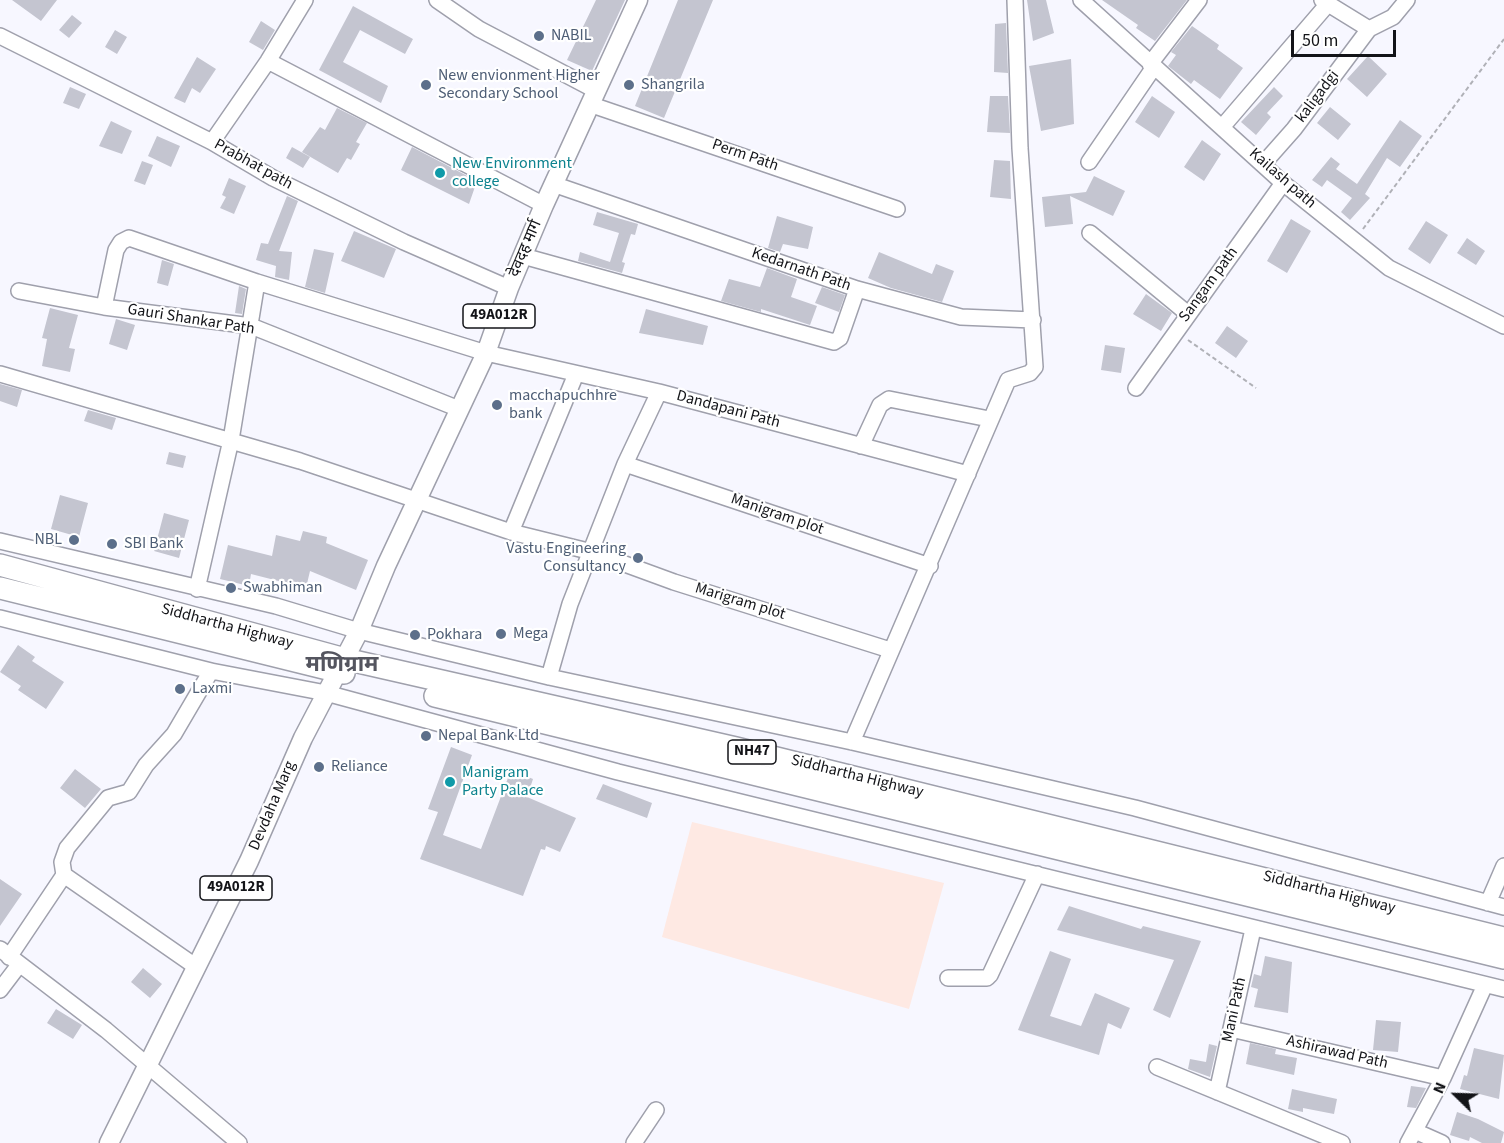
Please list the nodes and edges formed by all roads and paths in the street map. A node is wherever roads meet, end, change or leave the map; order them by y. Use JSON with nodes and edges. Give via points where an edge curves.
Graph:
{"nodes":[{"id":1,"x":305,"y":0,"type":"edge"},
{"id":2,"x":437,"y":0,"type":"edge"},
{"id":3,"x":638,"y":0,"type":"edge"},
{"id":4,"x":1015,"y":0,"type":"edge"},
{"id":5,"x":1082,"y":0,"type":"edge"},
{"id":6,"x":1199,"y":0,"type":"edge"},
{"id":7,"x":1407,"y":0,"type":"edge"},
{"id":8,"x":1325,"y":2,"type":"edge"},
{"id":9,"x":1369,"y":29,"type":"junction"},
{"id":10,"x":0,"y":36,"type":"edge"},
{"id":11,"x":1504,"y":39,"type":"edge"},
{"id":12,"x":268,"y":61,"type":"junction"},
{"id":13,"x":1152,"y":65,"type":"junction"},
{"id":14,"x":594,"y":98,"type":"junction"},
{"id":15,"x":1222,"y":126,"type":"junction"},
{"id":16,"x":212,"y":142,"type":"junction"},
{"id":17,"x":1089,"y":162,"type":"dead end"},
{"id":18,"x":1263,"y":164,"type":"junction"},
{"id":19,"x":1283,"y":183,"type":"junction"},
{"id":20,"x":554,"y":184,"type":"junction"},
{"id":21,"x":544,"y":205,"type":"junction"},
{"id":22,"x":897,"y":209,"type":"dead end"},
{"id":23,"x":1090,"y":233,"type":"dead end"},
{"id":24,"x":1355,"y":239,"type":"junction"},
{"id":25,"x":523,"y":256,"type":"junction"},
{"id":26,"x":257,"y":282,"type":"junction"},
{"id":27,"x":509,"y":288,"type":"junction"},
{"id":28,"x":857,"y":289,"type":"junction"},
{"id":29,"x":19,"y":291,"type":"dead end"},
{"id":30,"x":104,"y":307,"type":"junction"},
{"id":31,"x":1188,"y":314,"type":"junction"},
{"id":32,"x":1033,"y":320,"type":"junction"},
{"id":33,"x":251,"y":326,"type":"junction"},
{"id":34,"x":1504,"y":326,"type":"edge"},
{"id":35,"x":1176,"y":331,"type":"junction"},
{"id":36,"x":486,"y":353,"type":"junction"},
{"id":37,"x":0,"y":374,"type":"edge"},
{"id":38,"x":576,"y":374,"type":"junction"},
{"id":39,"x":1136,"y":388,"type":"dead end"},
{"id":40,"x":1256,"y":388,"type":"dead end"},
{"id":41,"x":659,"y":392,"type":"junction"},
{"id":42,"x":459,"y":409,"type":"junction"},
{"id":43,"x":989,"y":420,"type":"junction"},
{"id":44,"x":231,"y":440,"type":"junction"},
{"id":45,"x":861,"y":446,"type":"junction"},
{"id":46,"x":625,"y":464,"type":"junction"},
{"id":47,"x":968,"y":474,"type":"junction"},
{"id":48,"x":418,"y":500,"type":"junction"},
{"id":49,"x":511,"y":532,"type":"junction"},
{"id":50,"x":0,"y":541,"type":"edge"},
{"id":51,"x":592,"y":552,"type":"junction"},
{"id":52,"x":0,"y":565,"type":"edge"},
{"id":53,"x":930,"y":566,"type":"junction"},
{"id":54,"x":0,"y":588,"type":"edge"},
{"id":55,"x":197,"y":589,"type":"junction"},
{"id":56,"x":0,"y":618,"type":"edge"},
{"id":57,"x":359,"y":631,"type":"junction"},
{"id":58,"x":890,"y":650,"type":"junction"},
{"id":59,"x":342,"y":666,"type":"junction"},
{"id":60,"x":211,"y":671,"type":"junction"},
{"id":61,"x":549,"y":677,"type":"junction"},
{"id":62,"x":326,"y":693,"type":"junction"},
{"id":63,"x":852,"y":742,"type":"junction"},
{"id":64,"x":1504,"y":866,"type":"edge"},
{"id":65,"x":1037,"y":874,"type":"junction"},
{"id":66,"x":64,"y":875,"type":"junction"},
{"id":67,"x":1488,"y":903,"type":"junction"},
{"id":68,"x":1504,"y":907,"type":"edge"},
{"id":69,"x":1253,"y":929,"type":"junction"},
{"id":70,"x":1504,"y":938,"type":"edge"},
{"id":71,"x":9,"y":957,"type":"edge"},
{"id":72,"x":1504,"y":958,"type":"edge"},
{"id":73,"x":195,"y":966,"type":"junction"},
{"id":74,"x":948,"y":978,"type":"dead end"},
{"id":75,"x":1485,"y":985,"type":"junction"},
{"id":76,"x":1504,"y":989,"type":"edge"},
{"id":77,"x":0,"y":990,"type":"edge"},
{"id":78,"x":1231,"y":1029,"type":"junction"},
{"id":79,"x":147,"y":1064,"type":"junction"},
{"id":80,"x":1157,"y":1067,"type":"dead end"},
{"id":81,"x":1443,"y":1078,"type":"junction"},
{"id":82,"x":1217,"y":1092,"type":"junction"},
{"id":83,"x":657,"y":1110,"type":"dead end"},
{"id":84,"x":1412,"y":1137,"type":"edge"},
{"id":85,"x":109,"y":1143,"type":"edge"},
{"id":86,"x":239,"y":1143,"type":"edge"},
{"id":87,"x":634,"y":1143,"type":"edge"},
{"id":88,"x":1342,"y":1143,"type":"edge"},
{"id":89,"x":1442,"y":1143,"type":"edge"}],
"edges":[{"from":1,"to":12,"type":"street"},
{"from":2,"to":14,"type":"street","name":"Perm Path"},
{"from":3,"to":14,"type":"main road","name":"देवदह मार्ग","number":"49A012R"},
{"from":4,"to":32,"type":"street","via":[[1022,180]]},
{"from":5,"to":13,"type":"street","name":"Kailash path"},
{"from":6,"to":13,"type":"street"},
{"from":7,"to":9,"type":"street","via":[[1393,17]]},
{"from":8,"to":9,"type":"street"},
{"from":8,"to":15,"type":"street"},
{"from":9,"to":18,"type":"street","name":"kaligadgi"},
{"from":10,"to":16,"type":"street","name":"Prabhat path"},
{"from":11,"to":24,"type":"path"},
{"from":12,"to":16,"type":"street"},
{"from":12,"to":21,"type":"street"},
{"from":13,"to":15,"type":"street","name":"Kailash path"},
{"from":13,"to":17,"type":"street"},
{"from":14,"to":20,"type":"main road","name":"देवदह मार्ग","number":"49A012R"},
{"from":14,"to":22,"type":"street","name":"Perm Path"},
{"from":15,"to":18,"type":"street","name":"Kailash path"},
{"from":16,"to":27,"type":"street","name":"Prabhat path","via":[[273,178]]},
{"from":18,"to":19,"type":"street","name":"Kailash path"},
{"from":19,"to":24,"type":"street","name":"Kailash path"},
{"from":19,"to":31,"type":"street","name":"Sangam path"},
{"from":20,"to":21,"type":"main road","name":"देवदह मार्ग","number":"49A012R"},
{"from":20,"to":28,"type":"street","name":"Kedarnath Path"},
{"from":21,"to":25,"type":"main road","name":"देवदह मार्ग","number":"49A012R"},
{"from":23,"to":31,"type":"street"},
{"from":24,"to":34,"type":"street","name":"Kailash path","via":[[1395,271]]},
{"from":25,"to":27,"type":"main road","name":"देवदह मार्ग","number":"49A012R"},
{"from":25,"to":28,"type":"street","name":"Kedarnath Path","via":[[834,342],[840,338]]},
{"from":26,"to":30,"type":"street","name":"Dandapani Path","via":[[129,238],[116,250]]},
{"from":26,"to":33,"type":"street"},
{"from":26,"to":36,"type":"street","name":"Dandapani Path"},
{"from":27,"to":36,"type":"main road","name":"देवदह मार्ग","number":"49A012R"},
{"from":28,"to":32,"type":"street","via":[[961,317]]},
{"from":29,"to":30,"type":"street","name":"Gauri Shankar Path"},
{"from":30,"to":33,"type":"street","name":"Gauri Shankar Path"},
{"from":31,"to":35,"type":"street","name":"Sangam path"},
{"from":32,"to":43,"type":"street","via":[[1035,367],[1030,374],[1008,380]]},
{"from":33,"to":42,"type":"street","name":"Gauri Shankar Path"},
{"from":33,"to":44,"type":"street"},
{"from":35,"to":39,"type":"street","name":"Sangam path"},
{"from":35,"to":40,"type":"path"},
{"from":36,"to":38,"type":"street","name":"Dandapani Path"},
{"from":36,"to":42,"type":"main road","name":"देवदह मार्ग","number":"49A012R"},
{"from":37,"to":44,"type":"street","name":"Marigram plot"},
{"from":38,"to":41,"type":"street","name":"Dandapani Path"},
{"from":38,"to":49,"type":"street"},
{"from":41,"to":45,"type":"street","name":"Dandapani Path"},
{"from":41,"to":46,"type":"street"},
{"from":42,"to":48,"type":"main road","name":"देवदह मार्ग","number":"49A012R"},
{"from":43,"to":45,"type":"street","via":[[890,399],[880,405]]},
{"from":43,"to":47,"type":"street"},
{"from":44,"to":48,"type":"street","name":"Marigram plot"},
{"from":44,"to":55,"type":"street"},
{"from":45,"to":47,"type":"street","name":"Dandapani Path"},
{"from":46,"to":51,"type":"street"},
{"from":46,"to":53,"type":"street","name":"Manigram plot"},
{"from":47,"to":53,"type":"street"},
{"from":48,"to":49,"type":"street","name":"Marigram plot"},
{"from":48,"to":57,"type":"main road","name":"देवदह मार्ग","number":"49A012R"},
{"from":49,"to":51,"type":"street","name":"Marigram plot"},
{"from":50,"to":55,"type":"street"},
{"from":51,"to":58,"type":"street","name":"Marigram plot"},
{"from":51,"to":61,"type":"street","via":[[570,604]]},
{"from":52,"to":59,"type":"highway","name":"Siddhartha Highway","number":"NH47"},
{"from":53,"to":58,"type":"street"},
{"from":54,"to":59,"type":"highway","name":"Siddhartha Highway","number":"NH47"},
{"from":55,"to":57,"type":"street","via":[[276,606]]},
{"from":56,"to":60,"type":"street"},
{"from":57,"to":59,"type":"main road","name":"Devdaha Marg","number":"49A012R"},
{"from":57,"to":61,"type":"street"},
{"from":58,"to":63,"type":"street"},
{"from":59,"to":62,"type":"main road","name":"Devdaha Marg","number":"49A012R"},
{"from":59,"to":70,"type":"highway","name":"Siddhartha Highway","number":"NH47","via":[[451,685],[736,748]]},
{"from":59,"to":72,"type":"highway","name":"Siddhartha Highway","number":"NH47","via":[[872,805]]},
{"from":60,"to":62,"type":"street"},
{"from":60,"to":66,"type":"street","via":[[174,734],[129,792],[108,798],[67,848],[62,862]]},
{"from":61,"to":63,"type":"street"},
{"from":62,"to":65,"type":"street","via":[[618,771]]},
{"from":62,"to":73,"type":"main road","name":"Devdaha Marg","number":"49A012R","via":[[277,791],[249,861]]},
{"from":63,"to":67,"type":"street","via":[[1135,808]]},
{"from":64,"to":67,"type":"street"},
{"from":65,"to":69,"type":"street"},
{"from":65,"to":74,"type":"street","via":[[990,975]]},
{"from":66,"to":71,"type":"street"},
{"from":66,"to":73,"type":"street"},
{"from":67,"to":68,"type":"street"},
{"from":69,"to":75,"type":"street"},
{"from":69,"to":78,"type":"street","name":"Mani Path"},
{"from":71,"to":77,"type":"street"},
{"from":71,"to":79,"type":"street"},
{"from":73,"to":79,"type":"main road","name":"Devdaha Marg","number":"49A012R"},
{"from":75,"to":76,"type":"street"},
{"from":75,"to":81,"type":"street"},
{"from":78,"to":81,"type":"street","name":"Ashirawad Path"},
{"from":78,"to":82,"type":"street","name":"Mani Path"},
{"from":79,"to":85,"type":"main road","name":"Devdaha Marg","number":"49A012R"},
{"from":79,"to":86,"type":"street"},
{"from":80,"to":82,"type":"street"},
{"from":81,"to":84,"type":"street"},
{"from":82,"to":88,"type":"street"},
{"from":83,"to":87,"type":"street"},
{"from":84,"to":89,"type":"street"}]}
